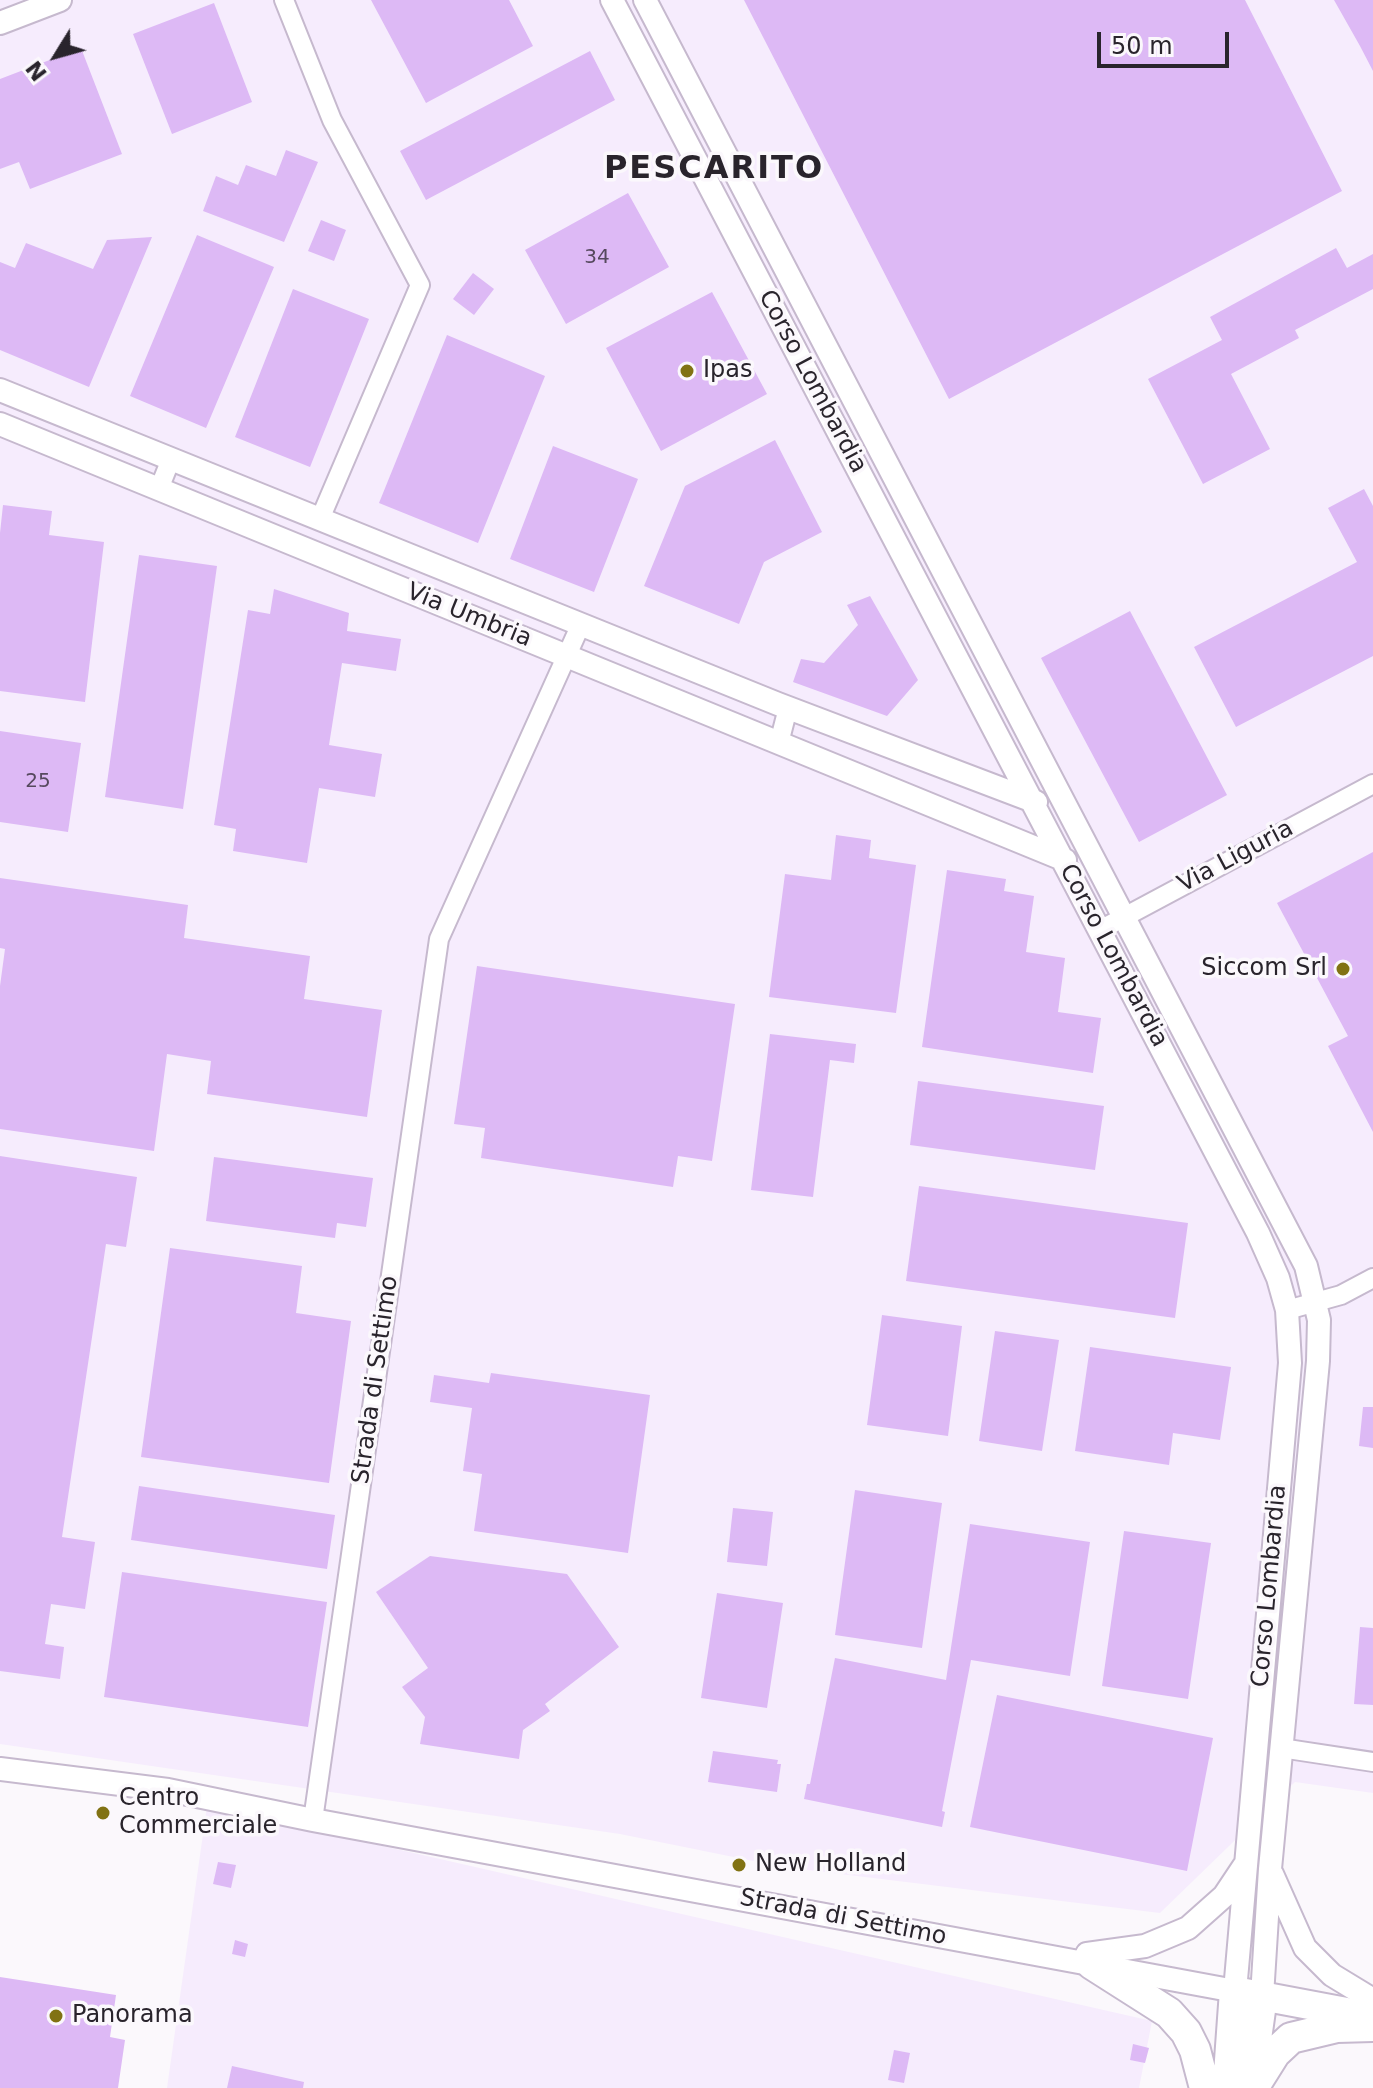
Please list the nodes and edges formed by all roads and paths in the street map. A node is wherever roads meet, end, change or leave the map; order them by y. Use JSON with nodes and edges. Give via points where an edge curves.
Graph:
{"nodes":[{"id":1,"x":60,"y":0,"type":"edge"},
{"id":2,"x":284,"y":0,"type":"edge"},
{"id":3,"x":612,"y":0,"type":"edge"},
{"id":4,"x":645,"y":0,"type":"edge"},
{"id":5,"x":0,"y":23,"type":"edge"},
{"id":6,"x":749,"y":200,"type":"junction"},
{"id":7,"x":724,"y":213,"type":"junction"},
{"id":8,"x":0,"y":391,"type":"edge"},
{"id":9,"x":0,"y":424,"type":"edge"},
{"id":10,"x":171,"y":459,"type":"junction"},
{"id":11,"x":159,"y":489,"type":"junction"},
{"id":12,"x":320,"y":519,"type":"junction"},
{"id":13,"x":581,"y":624,"type":"junction"},
{"id":14,"x":975,"y":630,"type":"junction"},
{"id":15,"x":949,"y":642,"type":"junction"},
{"id":16,"x":566,"y":655,"type":"junction"},
{"id":17,"x":788,"y":708,"type":"junction"},
{"id":18,"x":779,"y":743,"type":"junction"},
{"id":19,"x":1373,"y":784,"type":"edge"},
{"id":20,"x":1031,"y":800,"type":"junction"},
{"id":21,"x":1071,"y":813,"type":"junction"},
{"id":22,"x":1062,"y":858,"type":"junction"},
{"id":23,"x":1103,"y":874,"type":"junction"},
{"id":24,"x":1125,"y":917,"type":"junction"},
{"id":25,"x":1100,"y":930,"type":"junction"},
{"id":26,"x":1222,"y":1103,"type":"junction"},
{"id":27,"x":1197,"y":1116,"type":"junction"},
{"id":28,"x":1373,"y":1278,"type":"edge"},
{"id":29,"x":1317,"y":1304,"type":"junction"},
{"id":30,"x":1287,"y":1310,"type":"junction"},
{"id":31,"x":1281,"y":1748,"type":"junction"},
{"id":32,"x":1373,"y":1762,"type":"edge"},
{"id":33,"x":0,"y":1769,"type":"edge"},
{"id":34,"x":313,"y":1820,"type":"junction"},
{"id":35,"x":1244,"y":1865,"type":"junction"},
{"id":36,"x":1270,"y":1869,"type":"junction"},
{"id":37,"x":1056,"y":1957,"type":"junction"},
{"id":38,"x":1092,"y":1964,"type":"junction"},
{"id":39,"x":1249,"y":1994,"type":"junction"},
{"id":40,"x":1373,"y":2000,"type":"edge"},
{"id":41,"x":1373,"y":2017,"type":"edge"},
{"id":42,"x":1373,"y":2026,"type":"edge"},
{"id":43,"x":1205,"y":2088,"type":"edge"},
{"id":44,"x":1228,"y":2088,"type":"edge"},
{"id":45,"x":1251,"y":2088,"type":"edge"}],
"edges":[{"from":1,"to":5,"type":"street"},
{"from":2,"to":12,"type":"street","via":[[332,120],[420,285]]},
{"from":3,"to":7,"type":"street","name":"Corso Lombardia"},
{"from":4,"to":6,"type":"street","name":"Corso Lombardia"},
{"from":6,"to":7,"type":"street"},
{"from":6,"to":14,"type":"street","name":"Corso Lombardia"},
{"from":7,"to":15,"type":"street","name":"Corso Lombardia"},
{"from":8,"to":10,"type":"street","name":"Via Umbria"},
{"from":9,"to":11,"type":"street","name":"Via Umbria"},
{"from":10,"to":11,"type":"street"},
{"from":10,"to":12,"type":"street","name":"Via Umbria"},
{"from":11,"to":16,"type":"street","name":"Via Umbria"},
{"from":12,"to":13,"type":"street","name":"Via Umbria"},
{"from":13,"to":16,"type":"street","name":"Strada di Settimo"},
{"from":13,"to":17,"type":"street","name":"Via Umbria"},
{"from":14,"to":15,"type":"street"},
{"from":14,"to":21,"type":"street","name":"Corso Lombardia"},
{"from":15,"to":20,"type":"street","name":"Corso Lombardia"},
{"from":16,"to":18,"type":"street","name":"Via Umbria"},
{"from":16,"to":34,"type":"street","name":"Strada di Settimo","via":[[439,939]]},
{"from":17,"to":18,"type":"street"},
{"from":17,"to":20,"type":"street","name":"Via Umbria"},
{"from":18,"to":22,"type":"street","name":"Via Umbria"},
{"from":19,"to":24,"type":"street","name":"Via Liguria"},
{"from":20,"to":21,"type":"street","name":"Via Umbria"},
{"from":20,"to":22,"type":"street","name":"Corso Lombardia"},
{"from":21,"to":23,"type":"street","name":"Corso Lombardia"},
{"from":22,"to":23,"type":"street","name":"Via Umbria"},
{"from":22,"to":25,"type":"street","name":"Corso Lombardia"},
{"from":23,"to":24,"type":"street","name":"Corso Lombardia"},
{"from":24,"to":25,"type":"street","name":"Via Liguria"},
{"from":24,"to":26,"type":"street","name":"Corso Lombardia"},
{"from":25,"to":27,"type":"street","name":"Corso Lombardia"},
{"from":26,"to":27,"type":"street"},
{"from":26,"to":29,"type":"street","name":"Corso Lombardia","via":[[1306,1266]]},
{"from":27,"to":30,"type":"street","name":"Corso Lombardia","via":[[1258,1233]]},
{"from":28,"to":29,"type":"street"},
{"from":29,"to":30,"type":"street"},
{"from":29,"to":31,"type":"street","name":"Corso Lombardia","via":[[1318,1361]]},
{"from":30,"to":35,"type":"street","name":"Corso Lombardia","via":[[1290,1363]]},
{"from":31,"to":32,"type":"street"},
{"from":31,"to":36,"type":"street","name":"Corso Lombardia"},
{"from":33,"to":34,"type":"street","name":"Strada di Settimo","via":[[168,1790]]},
{"from":34,"to":37,"type":"street","name":"Strada di Settimo"},
{"from":35,"to":37,"type":"street","via":[[1224,1896],[1188,1928],[1145,1946]]},
{"from":35,"to":39,"type":"street","name":"Corso Lombardia"},
{"from":36,"to":39,"type":"street","name":"Corso Lombardia"},
{"from":36,"to":40,"type":"street","via":[[1305,1948],[1332,1975]]},
{"from":37,"to":38,"type":"street","name":"Strada di Settimo"},
{"from":38,"to":39,"type":"street","name":"Strada di Settimo"},
{"from":38,"to":43,"type":"highway","via":[[1169,2013],[1195,2050]]},
{"from":39,"to":41,"type":"main road","name":"Strada di Settimo"},
{"from":39,"to":44,"type":"highway"},
{"from":39,"to":45,"type":"highway"},
{"from":42,"to":45,"type":"highway","via":[[1337,2027],[1291,2038]]}]}
